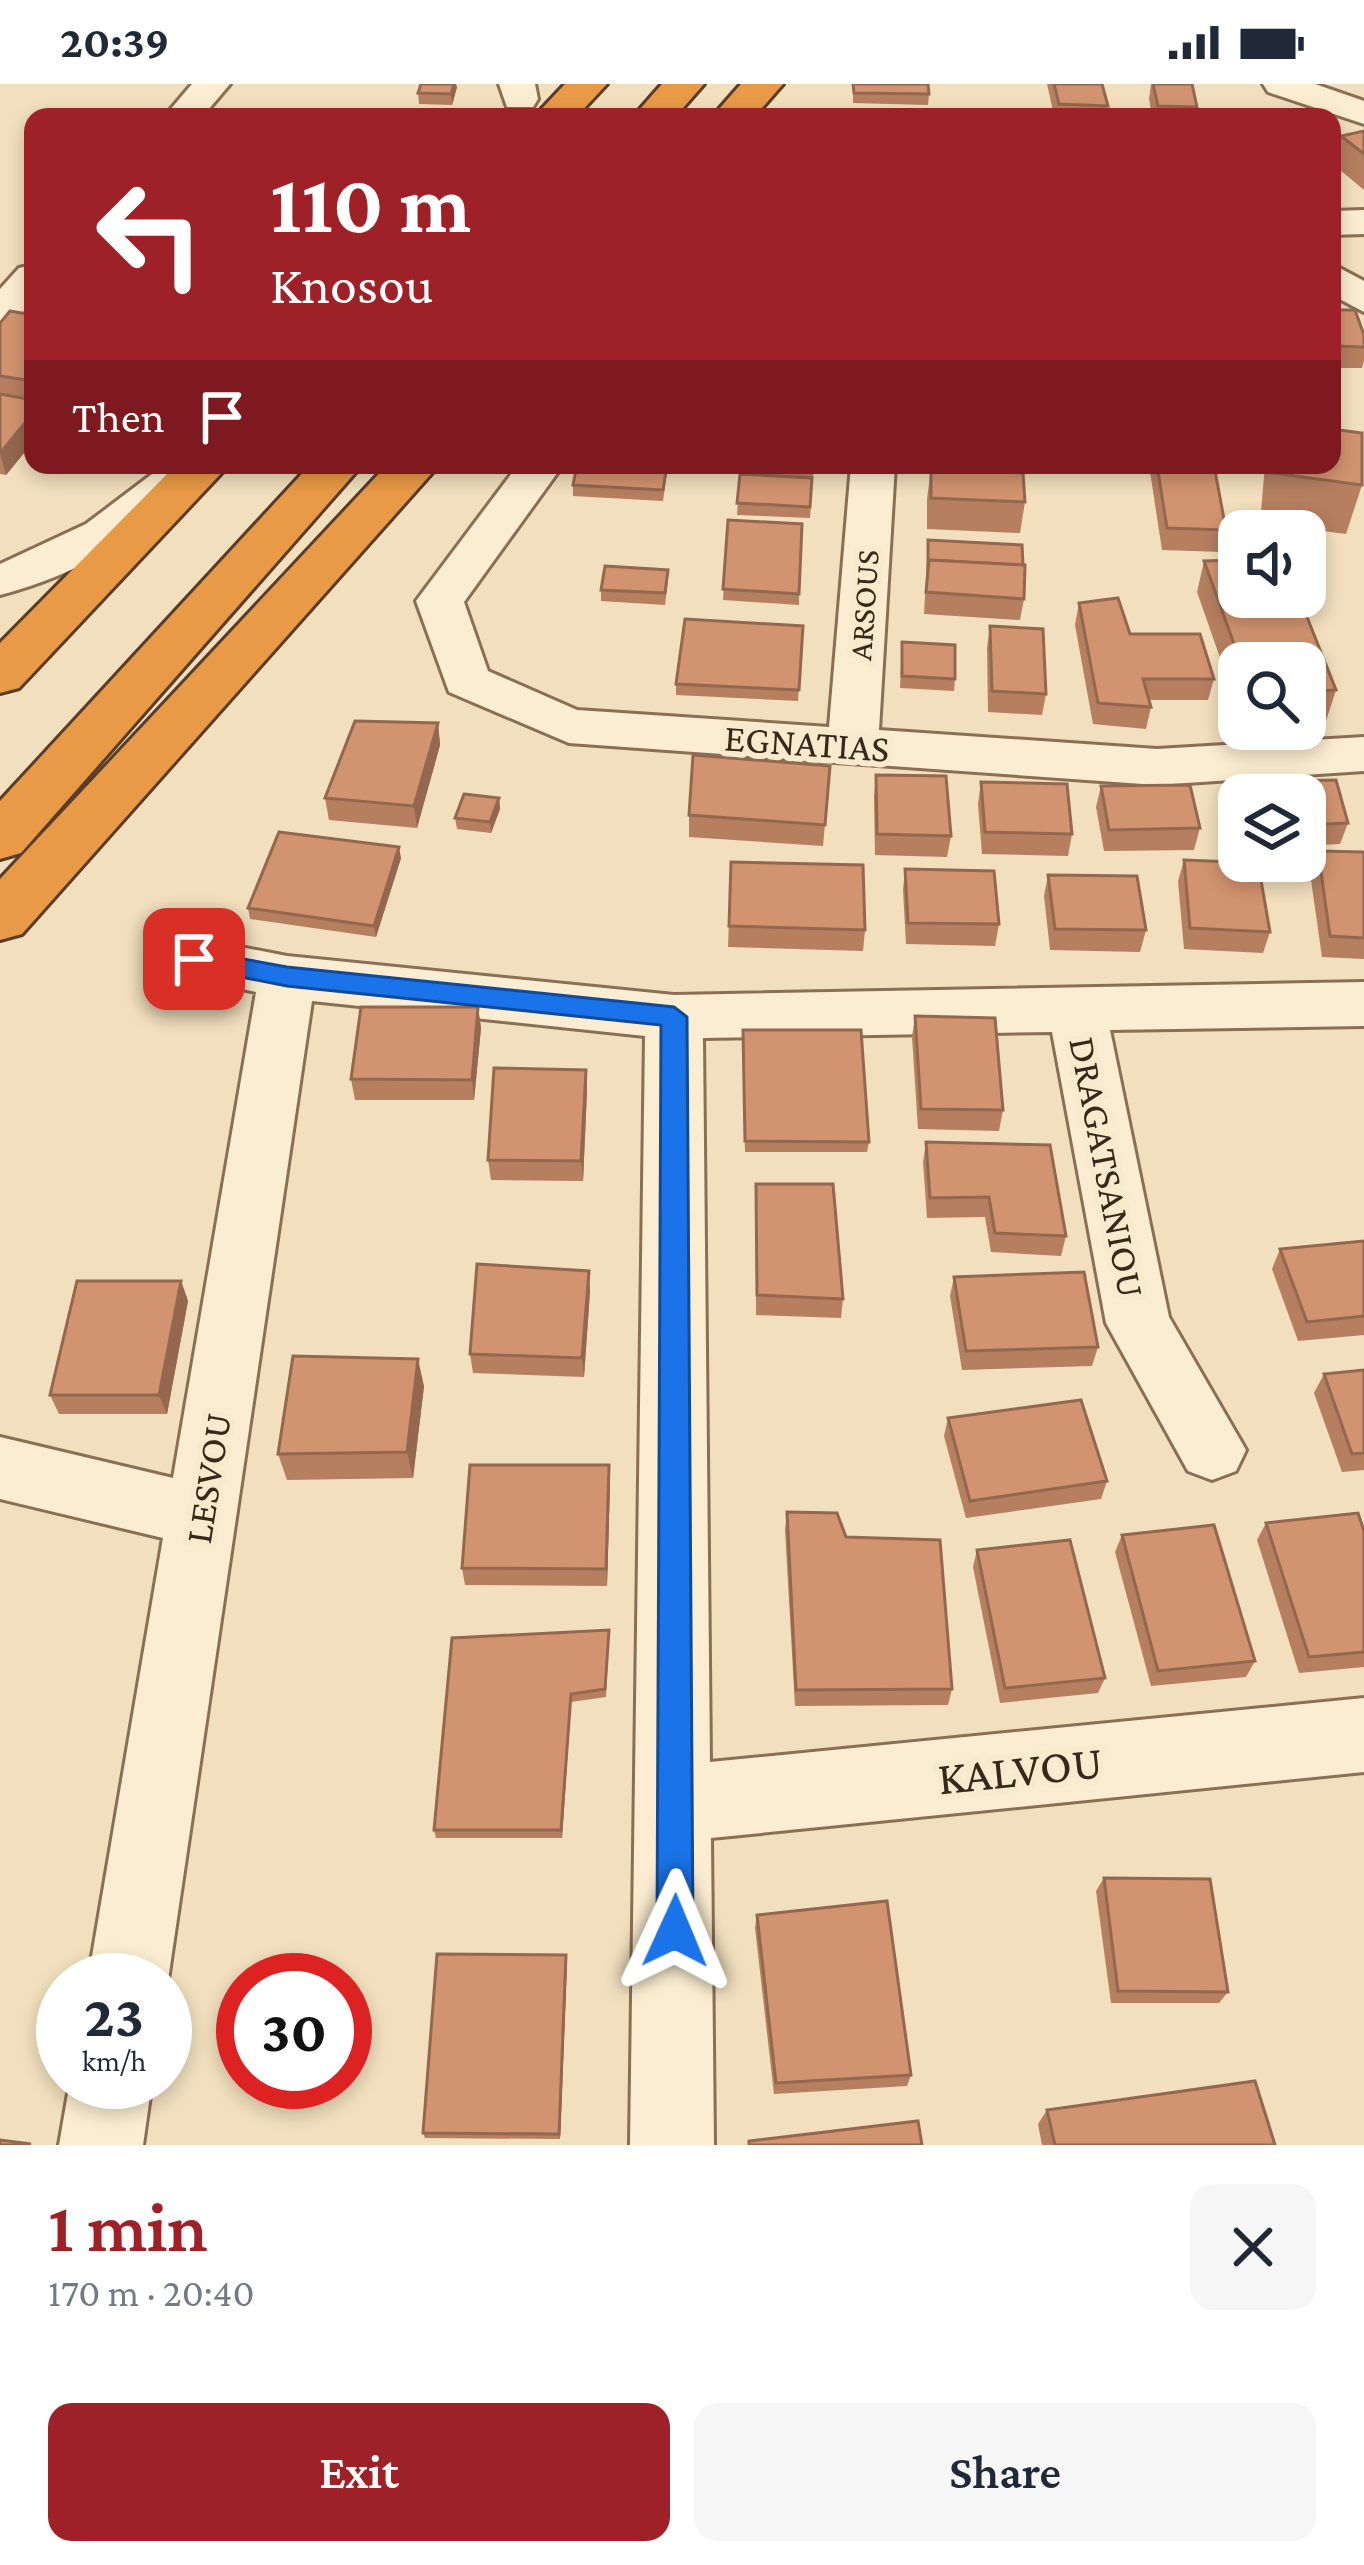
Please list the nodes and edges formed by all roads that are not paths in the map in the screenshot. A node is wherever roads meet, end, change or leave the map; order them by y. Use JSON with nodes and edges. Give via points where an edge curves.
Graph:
{"nodes":[{"id":1,"x":212,"y":84,"type":"edge"},
{"id":2,"x":587,"y":84,"type":"edge"},
{"id":3,"x":631,"y":84,"type":"edge"},
{"id":4,"x":684,"y":84,"type":"edge"},
{"id":5,"x":763,"y":84,"type":"edge"},
{"id":6,"x":1281,"y":84,"type":"edge"},
{"id":7,"x":530,"y":100,"type":"edge"},
{"id":8,"x":190,"y":108,"type":"edge"},
{"id":9,"x":608,"y":108,"type":"edge"},
{"id":10,"x":661,"y":108,"type":"edge"},
{"id":11,"x":741,"y":108,"type":"edge"},
{"id":12,"x":1364,"y":113,"type":"edge"},
{"id":13,"x":24,"y":287,"type":"edge"},
{"id":14,"x":0,"y":313,"type":"edge"},
{"id":15,"x":181,"y":474,"type":"edge"},
{"id":16,"x":195,"y":474,"type":"edge"},
{"id":17,"x":271,"y":474,"type":"edge"},
{"id":18,"x":329,"y":474,"type":"edge"},
{"id":19,"x":406,"y":474,"type":"edge"},
{"id":20,"x":535,"y":474,"type":"edge"},
{"id":21,"x":872,"y":474,"type":"edge"},
{"id":22,"x":0,"y":580,"type":"edge"},
{"id":23,"x":0,"y":675,"type":"edge"},
{"id":24,"x":853,"y":744,"type":"junction"},
{"id":25,"x":1364,"y":754,"type":"edge"},
{"id":26,"x":0,"y":769,"type":"edge"},
{"id":27,"x":0,"y":838,"type":"edge"},
{"id":28,"x":0,"y":918,"type":"edge"},
{"id":29,"x":194,"y":959,"type":"dead end"},
{"id":30,"x":287,"y":977,"type":"junction"},
{"id":31,"x":1364,"y":1004,"type":"edge"},
{"id":32,"x":1077,"y":1009,"type":"junction"},
{"id":33,"x":674,"y":1017,"type":"junction"},
{"id":34,"x":1212,"y":1450,"type":"dead end"},
{"id":35,"x":0,"y":1468,"type":"edge"},
{"id":36,"x":202,"y":1516,"type":"junction"},
{"id":37,"x":1364,"y":1735,"type":"edge"},
{"id":38,"x":676,"y":1803,"type":"junction"},
{"id":39,"x":132,"y":1953,"type":"edge"},
{"id":40,"x":107,"y":2109,"type":"edge"},
{"id":41,"x":101,"y":2145,"type":"edge"},
{"id":42,"x":672,"y":2145,"type":"edge"}],
"edges":[{"from":1,"to":8,"type":"street"},
{"from":2,"to":7,"type":"highway"},
{"from":3,"to":9,"type":"highway"},
{"from":4,"to":10,"type":"highway"},
{"from":5,"to":11,"type":"highway"},
{"from":6,"to":12,"type":"street"},
{"from":13,"to":14,"type":"street"},
{"from":15,"to":22,"type":"street","via":[[83,548]]},
{"from":16,"to":23,"type":"highway"},
{"from":17,"to":26,"type":"highway"},
{"from":18,"to":27,"type":"highway"},
{"from":19,"to":28,"type":"highway"},
{"from":20,"to":24,"type":"street","name":"EGNATIAS","via":[[440,601],[466,681],[569,725]]},
{"from":21,"to":24,"type":"street","name":"ARSOUS"},
{"from":24,"to":25,"type":"street","name":"EGNATIAS","via":[[1157,767]]},
{"from":29,"to":30,"type":"street","name":"DRAGATSANIOU"},
{"from":30,"to":33,"type":"street","name":"DRAGATSANIOU"},
{"from":30,"to":36,"type":"street","name":"LESVOU"},
{"from":31,"to":32,"type":"street","name":"DRAGATSANIOU"},
{"from":32,"to":33,"type":"street","name":"DRAGATSANIOU"},
{"from":32,"to":34,"type":"street","name":"DRAGATSANIOU","via":[[1138,1323]]},
{"from":33,"to":38,"type":"street"},
{"from":35,"to":36,"type":"street"},
{"from":36,"to":39,"type":"street","name":"LESVOU"},
{"from":37,"to":38,"type":"street","name":"KALVOU"},
{"from":38,"to":42,"type":"street"},
{"from":40,"to":41,"type":"street"}]}
